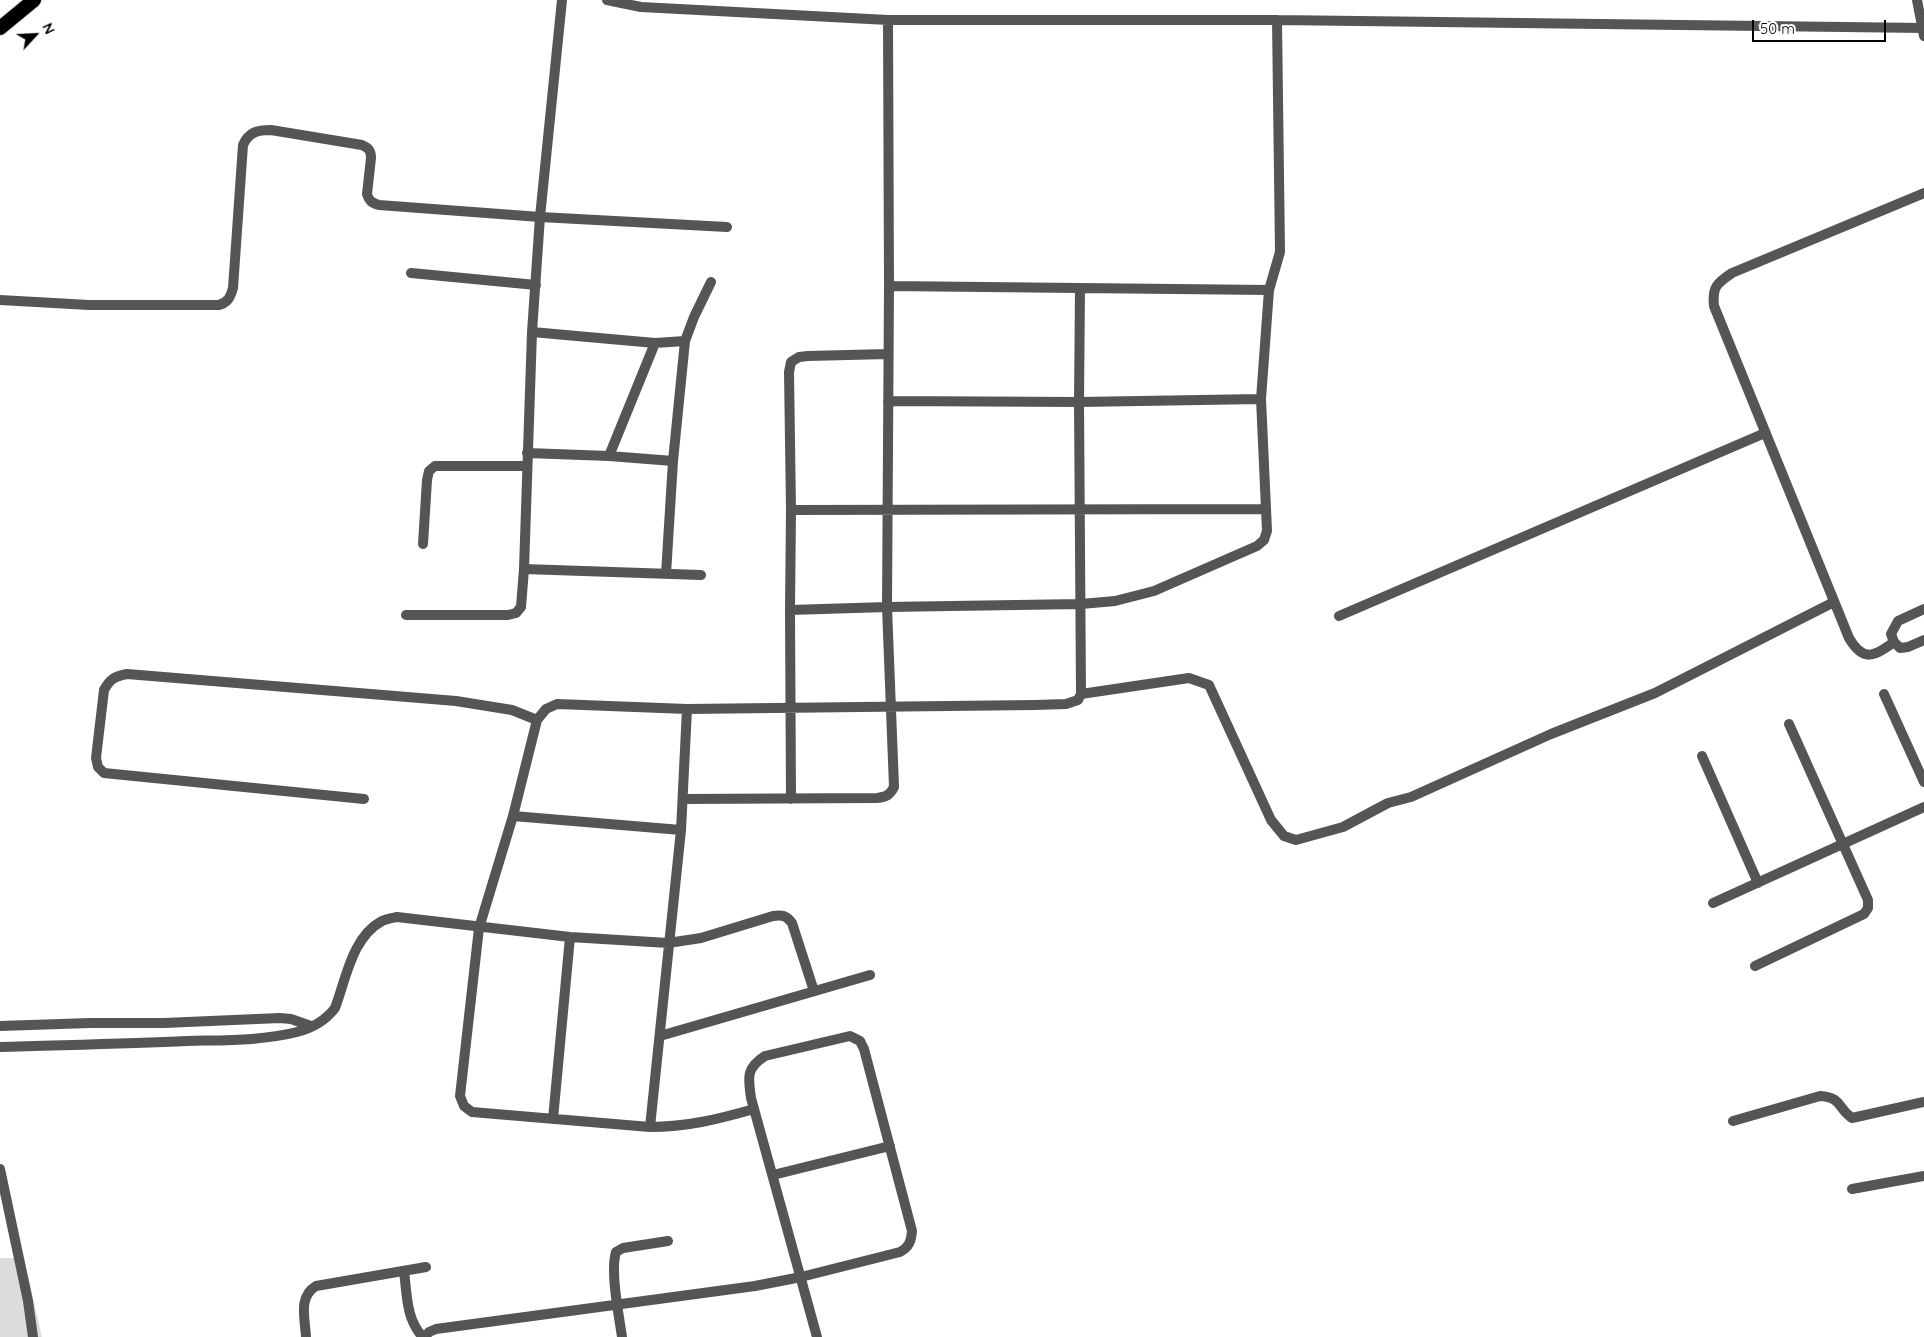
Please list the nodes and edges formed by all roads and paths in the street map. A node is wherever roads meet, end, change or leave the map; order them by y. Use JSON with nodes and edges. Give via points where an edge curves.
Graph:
{"nodes":[{"id":1,"x":34,"y":0,"type":"edge"},
{"id":2,"x":562,"y":0,"type":"edge"},
{"id":3,"x":607,"y":0,"type":"edge"},
{"id":4,"x":1917,"y":0,"type":"edge"},
{"id":5,"x":888,"y":20,"type":"junction"},
{"id":6,"x":1277,"y":20,"type":"junction"},
{"id":7,"x":0,"y":28,"type":"edge"},
{"id":8,"x":1923,"y":31,"type":"edge"},
{"id":9,"x":1924,"y":193,"type":"edge"},
{"id":10,"x":540,"y":217,"type":"junction"},
{"id":11,"x":727,"y":227,"type":"dead end"},
{"id":12,"x":411,"y":273,"type":"dead end"},
{"id":13,"x":711,"y":282,"type":"dead end"},
{"id":14,"x":536,"y":285,"type":"junction"},
{"id":15,"x":890,"y":286,"type":"junction"},
{"id":16,"x":1080,"y":288,"type":"junction"},
{"id":17,"x":1269,"y":290,"type":"junction"},
{"id":18,"x":0,"y":300,"type":"edge"},
{"id":19,"x":532,"y":332,"type":"junction"},
{"id":20,"x":685,"y":341,"type":"junction"},
{"id":21,"x":654,"y":343,"type":"junction"},
{"id":22,"x":888,"y":354,"type":"junction"},
{"id":23,"x":1261,"y":399,"type":"junction"},
{"id":24,"x":888,"y":401,"type":"junction"},
{"id":25,"x":1079,"y":402,"type":"junction"},
{"id":26,"x":1765,"y":433,"type":"junction"},
{"id":27,"x":527,"y":453,"type":"junction"},
{"id":28,"x":609,"y":456,"type":"junction"},
{"id":29,"x":674,"y":461,"type":"junction"},
{"id":30,"x":527,"y":466,"type":"junction"},
{"id":31,"x":1080,"y":508,"type":"junction"},
{"id":32,"x":888,"y":509,"type":"junction"},
{"id":33,"x":1266,"y":509,"type":"junction"},
{"id":34,"x":791,"y":510,"type":"junction"},
{"id":35,"x":423,"y":544,"type":"dead end"},
{"id":36,"x":524,"y":569,"type":"junction"},
{"id":37,"x":666,"y":574,"type":"junction"},
{"id":38,"x":701,"y":575,"type":"dead end"},
{"id":39,"x":1834,"y":602,"type":"junction"},
{"id":40,"x":1081,"y":604,"type":"junction"},
{"id":41,"x":887,"y":607,"type":"junction"},
{"id":42,"x":1924,"y":609,"type":"edge"},
{"id":43,"x":790,"y":610,"type":"junction"},
{"id":44,"x":406,"y":615,"type":"dead end"},
{"id":45,"x":1339,"y":616,"type":"dead end"},
{"id":46,"x":1924,"y":640,"type":"edge"},
{"id":47,"x":1894,"y":642,"type":"junction"},
{"id":48,"x":1081,"y":694,"type":"junction"},
{"id":49,"x":1884,"y":694,"type":"dead end"},
{"id":50,"x":891,"y":708,"type":"junction"},
{"id":51,"x":790,"y":709,"type":"junction"},
{"id":52,"x":687,"y":710,"type":"junction"},
{"id":53,"x":537,"y":720,"type":"junction"},
{"id":54,"x":1789,"y":724,"type":"dead end"},
{"id":55,"x":1702,"y":756,"type":"dead end"},
{"id":56,"x":1924,"y":782,"type":"edge"},
{"id":57,"x":364,"y":798,"type":"dead end"},
{"id":58,"x":682,"y":799,"type":"junction"},
{"id":59,"x":791,"y":799,"type":"junction"},
{"id":60,"x":1924,"y":807,"type":"edge"},
{"id":61,"x":513,"y":816,"type":"junction"},
{"id":62,"x":680,"y":830,"type":"junction"},
{"id":63,"x":1842,"y":844,"type":"junction"},
{"id":64,"x":1758,"y":883,"type":"junction"},
{"id":65,"x":1713,"y":903,"type":"dead end"},
{"id":66,"x":479,"y":928,"type":"junction"},
{"id":67,"x":570,"y":937,"type":"junction"},
{"id":68,"x":668,"y":944,"type":"junction"},
{"id":69,"x":1755,"y":966,"type":"dead end"},
{"id":70,"x":870,"y":975,"type":"dead end"},
{"id":71,"x":814,"y":991,"type":"junction"},
{"id":72,"x":0,"y":1026,"type":"edge"},
{"id":73,"x":311,"y":1026,"type":"junction"},
{"id":74,"x":660,"y":1036,"type":"junction"},
{"id":75,"x":0,"y":1047,"type":"edge"},
{"id":76,"x":1924,"y":1102,"type":"edge"},
{"id":77,"x":754,"y":1109,"type":"junction"},
{"id":78,"x":553,"y":1119,"type":"junction"},
{"id":79,"x":1733,"y":1121,"type":"dead end"},
{"id":80,"x":650,"y":1127,"type":"junction"},
{"id":81,"x":890,"y":1146,"type":"junction"},
{"id":82,"x":0,"y":1169,"type":"edge"},
{"id":83,"x":773,"y":1175,"type":"junction"},
{"id":84,"x":1924,"y":1176,"type":"edge"},
{"id":85,"x":1852,"y":1189,"type":"dead end"},
{"id":86,"x":668,"y":1241,"type":"dead end"},
{"id":87,"x":426,"y":1267,"type":"dead end"},
{"id":88,"x":404,"y":1271,"type":"junction"},
{"id":89,"x":801,"y":1277,"type":"junction"},
{"id":90,"x":617,"y":1304,"type":"junction"},
{"id":91,"x":32,"y":1337,"type":"edge"},
{"id":92,"x":306,"y":1337,"type":"edge"},
{"id":93,"x":424,"y":1337,"type":"edge"},
{"id":94,"x":622,"y":1337,"type":"edge"},
{"id":95,"x":817,"y":1337,"type":"edge"}],
"edges":[{"from":1,"to":7,"type":"highway"},
{"from":2,"to":10,"type":"street"},
{"from":3,"to":5,"type":"street","via":[[641,7]]},
{"from":4,"to":8,"type":"street"},
{"from":5,"to":6,"type":"street"},
{"from":5,"to":15,"type":"street"},
{"from":6,"to":8,"type":"street"},
{"from":6,"to":17,"type":"street","via":[[1280,252]]},
{"from":9,"to":26,"type":"street","via":[[1720,281],[1713,293],[1714,306]]},
{"from":10,"to":11,"type":"street"},
{"from":10,"to":14,"type":"street"},
{"from":10,"to":18,"type":"street","via":[[373,203],[368,194],[371,152],[368,147],[260,130],[247,137],[243,145],[232,288],[226,303],[99,305]]},
{"from":12,"to":14,"type":"street"},
{"from":13,"to":20,"type":"street"},
{"from":14,"to":19,"type":"street"},
{"from":15,"to":16,"type":"street"},
{"from":15,"to":22,"type":"street"},
{"from":16,"to":17,"type":"street"},
{"from":16,"to":25,"type":"street"},
{"from":17,"to":23,"type":"street"},
{"from":19,"to":21,"type":"street"},
{"from":19,"to":27,"type":"street"},
{"from":20,"to":21,"type":"street"},
{"from":20,"to":29,"type":"street"},
{"from":21,"to":28,"type":"street"},
{"from":22,"to":24,"type":"street"},
{"from":22,"to":34,"type":"street","via":[[808,356],[791,362]]},
{"from":23,"to":25,"type":"street"},
{"from":23,"to":33,"type":"street"},
{"from":24,"to":25,"type":"street"},
{"from":24,"to":32,"type":"street"},
{"from":25,"to":31,"type":"street"},
{"from":26,"to":39,"type":"street"},
{"from":26,"to":45,"type":"street"},
{"from":27,"to":28,"type":"street"},
{"from":27,"to":30,"type":"street"},
{"from":28,"to":29,"type":"street"},
{"from":29,"to":37,"type":"street"},
{"from":30,"to":35,"type":"street","via":[[435,466],[429,471],[427,480]]},
{"from":30,"to":36,"type":"street"},
{"from":31,"to":32,"type":"street"},
{"from":31,"to":33,"type":"street"},
{"from":31,"to":40,"type":"street"},
{"from":32,"to":34,"type":"street"},
{"from":32,"to":41,"type":"street"},
{"from":33,"to":40,"type":"street","via":[[1267,531],[1257,546],[1154,591],[1115,601]]},
{"from":34,"to":43,"type":"street"},
{"from":36,"to":37,"type":"street"},
{"from":36,"to":44,"type":"street","via":[[521,607],[516,613]]},
{"from":37,"to":38,"type":"street"},
{"from":39,"to":47,"type":"street","via":[[1856,650],[1863,654],[1875,653]]},
{"from":39,"to":48,"type":"street","via":[[1655,694],[1551,734],[1411,797],[1388,803],[1343,827],[1296,840],[1284,836],[1270,820],[1209,685],[1189,678]]},
{"from":40,"to":41,"type":"street"},
{"from":40,"to":48,"type":"street"},
{"from":41,"to":43,"type":"street"},
{"from":41,"to":50,"type":"street"},
{"from":42,"to":47,"type":"street","via":[[1898,621],[1891,634]]},
{"from":43,"to":51,"type":"street"},
{"from":46,"to":47,"type":"street","via":[[1900,648]]},
{"from":48,"to":50,"type":"street","via":[[1078,700],[1066,704]]},
{"from":49,"to":56,"type":"street"},
{"from":50,"to":51,"type":"street"},
{"from":50,"to":59,"type":"street","via":[[894,787],[891,793],[877,798]]},
{"from":51,"to":52,"type":"street"},
{"from":51,"to":59,"type":"street"},
{"from":52,"to":53,"type":"street","via":[[557,704],[546,709]]},
{"from":52,"to":58,"type":"street"},
{"from":53,"to":57,"type":"street","via":[[512,710],[456,701],[127,674],[108,681],[104,690],[96,758],[104,773]]},
{"from":53,"to":61,"type":"street"},
{"from":54,"to":63,"type":"street"},
{"from":55,"to":64,"type":"street"},
{"from":58,"to":59,"type":"street"},
{"from":58,"to":62,"type":"street"},
{"from":60,"to":63,"type":"street"},
{"from":61,"to":62,"type":"street"},
{"from":61,"to":66,"type":"street"},
{"from":62,"to":68,"type":"street"},
{"from":63,"to":64,"type":"street"},
{"from":63,"to":69,"type":"street","via":[[1868,900],[1864,914]]},
{"from":64,"to":65,"type":"street"},
{"from":66,"to":67,"type":"street"},
{"from":66,"to":73,"type":"street","via":[[397,917],[383,920],[370,929],[357,946],[335,1008],[321,1022]]},
{"from":66,"to":78,"type":"street","via":[[460,1096],[464,1106],[472,1112]]},
{"from":67,"to":68,"type":"street"},
{"from":67,"to":78,"type":"street"},
{"from":68,"to":71,"type":"street","via":[[783,915],[792,923]]},
{"from":68,"to":74,"type":"street"},
{"from":70,"to":71,"type":"street"},
{"from":71,"to":74,"type":"street"},
{"from":72,"to":73,"type":"street","via":[[280,1018]]},
{"from":73,"to":75,"type":"street","via":[[300,1032],[213,1040]]},
{"from":74,"to":80,"type":"street"},
{"from":76,"to":79,"type":"street","via":[[1852,1118],[1835,1099],[1820,1096]]},
{"from":77,"to":80,"type":"street","via":[[684,1126]]},
{"from":77,"to":81,"type":"street","via":[[748,1077],[753,1064],[765,1056],[855,1037],[864,1049]]},
{"from":77,"to":83,"type":"street"},
{"from":78,"to":80,"type":"street"},
{"from":81,"to":83,"type":"street"},
{"from":81,"to":89,"type":"street","via":[[912,1232],[907,1248]]},
{"from":82,"to":91,"type":"street","via":[[28,1301]]},
{"from":83,"to":89,"type":"street"},
{"from":84,"to":85,"type":"street"},
{"from":86,"to":90,"type":"street","via":[[616,1252]]},
{"from":87,"to":88,"type":"street"},
{"from":88,"to":92,"type":"street","via":[[316,1286],[308,1291],[304,1298]]},
{"from":88,"to":93,"type":"street","via":[[412,1322]]},
{"from":89,"to":90,"type":"street"},
{"from":89,"to":95,"type":"street"},
{"from":90,"to":93,"type":"street","via":[[436,1329]]},
{"from":90,"to":94,"type":"street"}]}
